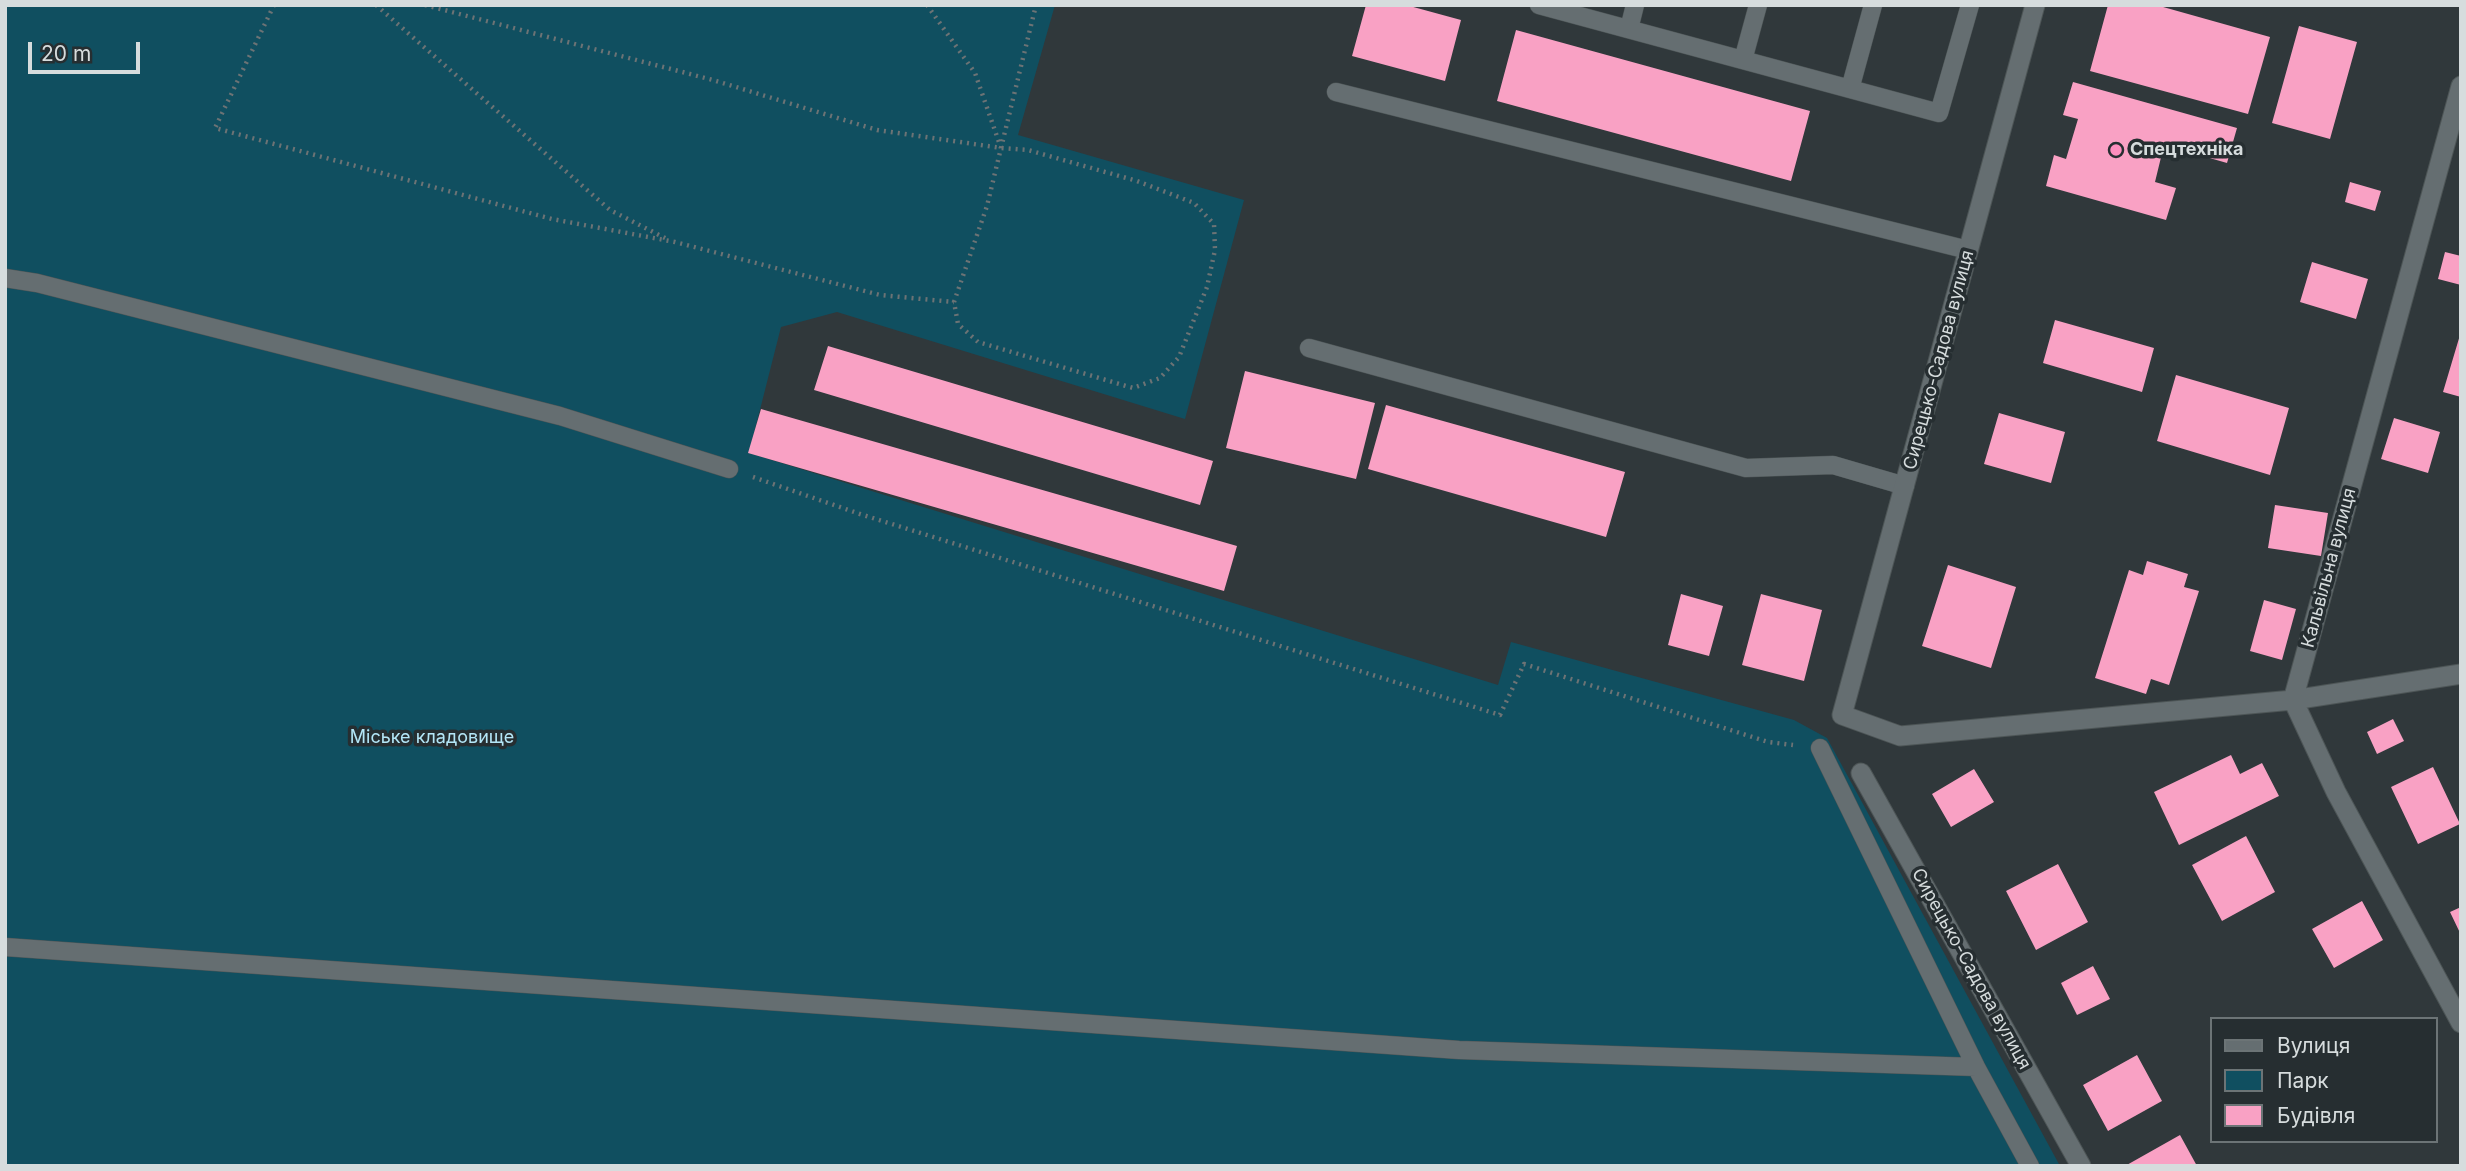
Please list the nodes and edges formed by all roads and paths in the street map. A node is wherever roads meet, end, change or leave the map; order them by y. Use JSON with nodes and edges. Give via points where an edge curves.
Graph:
{"nodes":[{"id":1,"x":274,"y":5,"type":"edge"},
{"id":2,"x":376,"y":5,"type":"edge"},
{"id":3,"x":425,"y":5,"type":"edge"},
{"id":4,"x":927,"y":5,"type":"edge"},
{"id":5,"x":1036,"y":5,"type":"edge"},
{"id":6,"x":1539,"y":5,"type":"edge"},
{"id":7,"x":1636,"y":5,"type":"edge"},
{"id":8,"x":1758,"y":5,"type":"edge"},
{"id":9,"x":1874,"y":5,"type":"edge"},
{"id":10,"x":1970,"y":5,"type":"edge"},
{"id":11,"x":2035,"y":5,"type":"edge"},
{"id":12,"x":1629,"y":29,"type":"junction"},
{"id":13,"x":1743,"y":60,"type":"junction"},
{"id":14,"x":2461,"y":86,"type":"edge"},
{"id":15,"x":1850,"y":89,"type":"junction"},
{"id":16,"x":1336,"y":92,"type":"dead end"},
{"id":17,"x":1001,"y":148,"type":"junction"},
{"id":18,"x":675,"y":242,"type":"junction"},
{"id":19,"x":1968,"y":250,"type":"junction"},
{"id":20,"x":5,"y":278,"type":"edge"},
{"id":21,"x":954,"y":302,"type":"junction"},
{"id":22,"x":1309,"y":348,"type":"dead end"},
{"id":23,"x":729,"y":468,"type":"joint"},
{"id":24,"x":1905,"y":486,"type":"junction"},
{"id":25,"x":2461,"y":674,"type":"edge"},
{"id":26,"x":2293,"y":701,"type":"junction"},
{"id":27,"x":1820,"y":748,"type":"joint"},
{"id":28,"x":1861,"y":773,"type":"dead end"},
{"id":29,"x":5,"y":947,"type":"edge"},
{"id":30,"x":2461,"y":1023,"type":"edge"},
{"id":31,"x":1976,"y":1067,"type":"junction"},
{"id":32,"x":2030,"y":1166,"type":"edge"},
{"id":33,"x":2081,"y":1166,"type":"edge"}],
"edges":[{"from":1,"to":18,"type":"path","via":[[215,128],[552,219]]},
{"from":2,"to":18,"type":"path","via":[[610,210]]},
{"from":3,"to":17,"type":"path","via":[[713,80],[877,130]]},
{"from":4,"to":17,"type":"path","via":[[975,73]]},
{"from":5,"to":17,"type":"path"},
{"from":6,"to":12,"type":"lane"},
{"from":7,"to":12,"type":"lane"},
{"from":8,"to":13,"type":"lane"},
{"from":9,"to":15,"type":"lane"},
{"from":10,"to":15,"type":"lane","via":[[1939,113]]},
{"from":11,"to":19,"type":"street","name":"Сирецько-Садова вулиця"},
{"from":12,"to":13,"type":"lane"},
{"from":13,"to":15,"type":"lane"},
{"from":14,"to":26,"type":"street","name":"Кальвільна вулиця"},
{"from":16,"to":19,"type":"lane"},
{"from":17,"to":21,"type":"path","via":[[987,206]]},
{"from":17,"to":21,"type":"path","via":[[1040,153],[1194,203],[1214,224],[1215,250],[1207,287],[1179,357],[1160,379],[1133,388],[978,342],[958,324]]},
{"from":18,"to":21,"type":"path","via":[[880,295]]},
{"from":19,"to":24,"type":"street","name":"Сирецько-Садова вулиця"},
{"from":20,"to":23,"type":"lane","via":[[560,416]]},
{"from":22,"to":24,"type":"lane","via":[[1746,468],[1833,465]]},
{"from":23,"to":27,"type":"path","via":[[860,514],[1500,715],[1524,664],[1768,742]]},
{"from":24,"to":26,"type":"street","name":"Сирецько-Садова вулиця","via":[[1842,715],[1900,736]]},
{"from":25,"to":26,"type":"street"},
{"from":26,"to":30,"type":"street","via":[[2336,792]]},
{"from":27,"to":31,"type":"lane"},
{"from":28,"to":33,"type":"street","name":"Сирецько-Садова вулиця"},
{"from":29,"to":31,"type":"lane","via":[[1459,1050]]},
{"from":31,"to":32,"type":"lane"}]}
